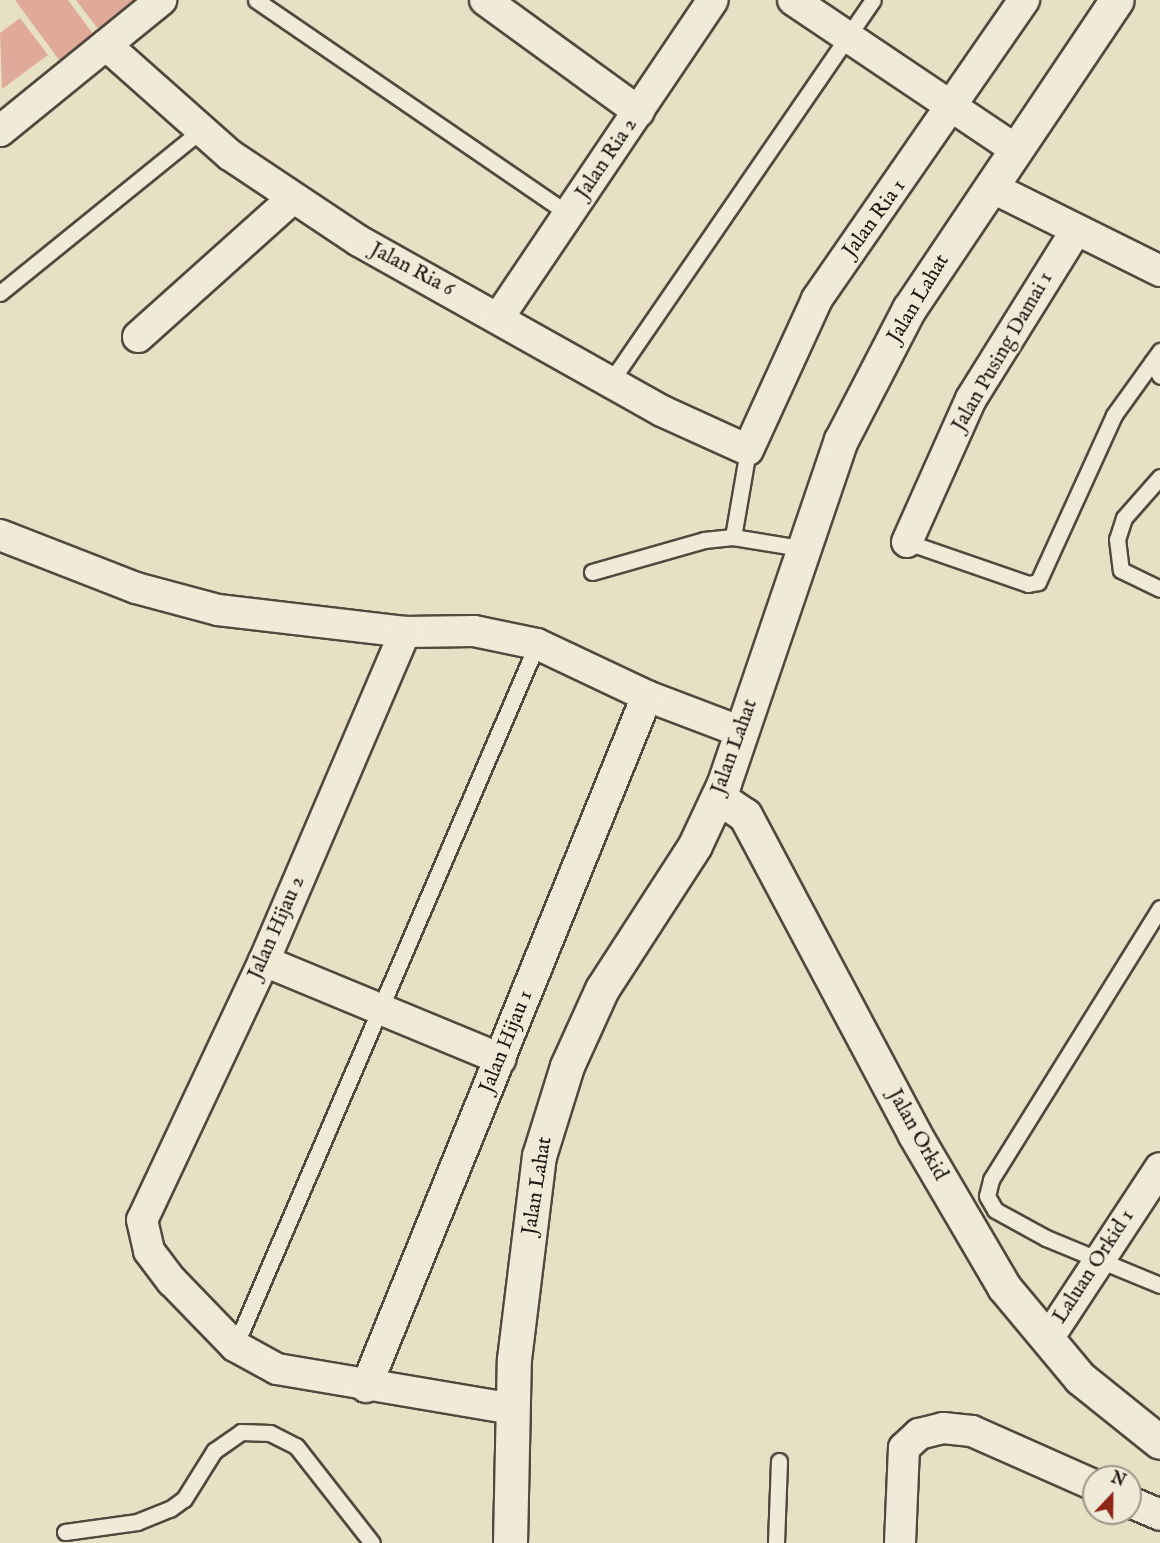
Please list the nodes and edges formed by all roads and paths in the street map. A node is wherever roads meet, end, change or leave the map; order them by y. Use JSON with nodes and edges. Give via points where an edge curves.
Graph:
{"nodes":[{"id":1,"x":161,"y":0,"type":"edge"},
{"id":2,"x":256,"y":0,"type":"edge"},
{"id":3,"x":485,"y":0,"type":"edge"},
{"id":4,"x":793,"y":0,"type":"edge"},
{"id":5,"x":873,"y":0,"type":"edge"},
{"id":6,"x":1024,"y":0,"type":"edge"},
{"id":7,"x":1117,"y":0,"type":"edge"},
{"id":8,"x":711,"y":1,"type":"edge"},
{"id":9,"x":848,"y":37,"type":"junction"},
{"id":10,"x":106,"y":45,"type":"junction"},
{"id":11,"x":953,"y":106,"type":"junction"},
{"id":12,"x":639,"y":112,"type":"junction"},
{"id":13,"x":201,"y":130,"type":"junction"},
{"id":14,"x":0,"y":131,"type":"edge"},
{"id":15,"x":1016,"y":150,"type":"junction"},
{"id":16,"x":991,"y":187,"type":"junction"},
{"id":17,"x":293,"y":198,"type":"junction"},
{"id":18,"x":569,"y":214,"type":"junction"},
{"id":19,"x":1076,"y":230,"type":"junction"},
{"id":20,"x":1160,"y":271,"type":"edge"},
{"id":21,"x":0,"y":293,"type":"edge"},
{"id":22,"x":499,"y":316,"type":"junction"},
{"id":23,"x":138,"y":337,"type":"dead end"},
{"id":24,"x":1157,"y":363,"type":"edge"},
{"id":25,"x":611,"y":381,"type":"junction"},
{"id":26,"x":748,"y":450,"type":"junction"},
{"id":27,"x":1160,"y":477,"type":"edge"},
{"id":28,"x":0,"y":535,"type":"edge"},
{"id":29,"x":733,"y":537,"type":"junction"},
{"id":30,"x":907,"y":542,"type":"joint"},
{"id":31,"x":801,"y":548,"type":"junction"},
{"id":32,"x":592,"y":572,"type":"dead end"},
{"id":33,"x":1160,"y":589,"type":"edge"},
{"id":34,"x":405,"y":632,"type":"junction"},
{"id":35,"x":537,"y":644,"type":"junction"},
{"id":36,"x":647,"y":696,"type":"junction"},
{"id":37,"x":742,"y":732,"type":"junction"},
{"id":38,"x":718,"y":797,"type":"junction"},
{"id":39,"x":1160,"y":908,"type":"edge"},
{"id":40,"x":264,"y":961,"type":"junction"},
{"id":41,"x":381,"y":1008,"type":"junction"},
{"id":42,"x":501,"y":1059,"type":"junction"},
{"id":43,"x":1160,"y":1168,"type":"edge"},
{"id":44,"x":1097,"y":1256,"type":"junction"},
{"id":45,"x":1160,"y":1285,"type":"edge"},
{"id":46,"x":1049,"y":1337,"type":"junction"},
{"id":47,"x":235,"y":1346,"type":"junction"},
{"id":48,"x":366,"y":1387,"type":"junction"},
{"id":49,"x":513,"y":1409,"type":"junction"},
{"id":50,"x":1160,"y":1442,"type":"edge"},
{"id":51,"x":779,"y":1461,"type":"dead end"},
{"id":52,"x":1082,"y":1480,"type":"edge"},
{"id":53,"x":1142,"y":1507,"type":"edge"},
{"id":54,"x":1160,"y":1515,"type":"edge"},
{"id":55,"x":65,"y":1532,"type":"dead end"},
{"id":56,"x":906,"y":1540,"type":"edge"},
{"id":57,"x":372,"y":1543,"type":"edge"},
{"id":58,"x":510,"y":1543,"type":"edge"},
{"id":59,"x":776,"y":1543,"type":"edge"}],
"edges":[{"from":1,"to":10,"type":"street"},
{"from":2,"to":18,"type":"lane"},
{"from":3,"to":12,"type":"street"},
{"from":4,"to":9,"type":"street"},
{"from":5,"to":9,"type":"lane"},
{"from":6,"to":11,"type":"street","name":"Jalan Ria 1"},
{"from":7,"to":15,"type":"main road","name":"Jalan Lahat"},
{"from":8,"to":12,"type":"street","name":"Jalan Ria 2"},
{"from":9,"to":11,"type":"street"},
{"from":9,"to":25,"type":"lane"},
{"from":10,"to":13,"type":"street","name":"Jalan Ria 6"},
{"from":10,"to":14,"type":"street"},
{"from":11,"to":15,"type":"street"},
{"from":11,"to":26,"type":"street","name":"Jalan Ria 1","via":[[817,299]]},
{"from":12,"to":18,"type":"street","name":"Jalan Ria 2"},
{"from":13,"to":17,"type":"street","name":"Jalan Ria 6"},
{"from":13,"to":21,"type":"lane"},
{"from":15,"to":16,"type":"main road","name":"Jalan Lahat"},
{"from":16,"to":19,"type":"street"},
{"from":16,"to":31,"type":"main road","name":"Jalan Lahat","via":[[909,309],[841,440]]},
{"from":17,"to":22,"type":"street","name":"Jalan Ria 6","via":[[359,241]]},
{"from":17,"to":23,"type":"street"},
{"from":18,"to":22,"type":"street","name":"Jalan Ria 2"},
{"from":19,"to":20,"type":"street"},
{"from":19,"to":30,"type":"street","name":"Jalan Pusing Damai 1","via":[[971,399]]},
{"from":22,"to":25,"type":"street","name":"Jalan Ria 6"},
{"from":24,"to":30,"type":"lane","via":[[1114,415],[1038,582],[1028,584]]},
{"from":25,"to":26,"type":"street","name":"Jalan Ria 6"},
{"from":26,"to":29,"type":"lane"},
{"from":27,"to":33,"type":"lane","via":[[1124,518],[1117,539],[1121,570]]},
{"from":28,"to":34,"type":"street","via":[[136,588],[218,610]]},
{"from":29,"to":31,"type":"lane"},
{"from":29,"to":32,"type":"lane","via":[[704,540]]},
{"from":31,"to":37,"type":"main road","name":"Jalan Lahat"},
{"from":34,"to":35,"type":"street","via":[[474,631]]},
{"from":34,"to":40,"type":"street","name":"Jalan Hijau 2"},
{"from":35,"to":36,"type":"street"},
{"from":35,"to":41,"type":"lane"},
{"from":36,"to":37,"type":"street"},
{"from":36,"to":42,"type":"street","name":"Jalan Hijau 1"},
{"from":37,"to":38,"type":"main road","name":"Jalan Lahat"},
{"from":38,"to":46,"type":"main road","name":"Jalan Orkid","via":[[745,815],[921,1145],[1004,1287]]},
{"from":38,"to":49,"type":"main road","name":"Jalan Lahat","via":[[695,845],[602,989],[567,1066],[539,1156]]},
{"from":39,"to":44,"type":"lane","via":[[991,1180],[987,1196],[994,1210]]},
{"from":40,"to":41,"type":"street"},
{"from":40,"to":47,"type":"street","name":"Jalan Hijau 2","via":[[142,1220],[149,1251]]},
{"from":41,"to":42,"type":"street"},
{"from":41,"to":47,"type":"lane"},
{"from":42,"to":48,"type":"street","name":"Jalan Hijau 1"},
{"from":43,"to":44,"type":"street","name":"Laluan Orkid 1"},
{"from":44,"to":45,"type":"lane"},
{"from":44,"to":46,"type":"street","name":"Laluan Orkid 1"},
{"from":46,"to":50,"type":"main road","name":"Jalan Orkid","via":[[1080,1378]]},
{"from":47,"to":48,"type":"street","via":[[277,1369]]},
{"from":48,"to":49,"type":"street"},
{"from":49,"to":58,"type":"main road","name":"Jalan Lahat"},
{"from":51,"to":59,"type":"lane"},
{"from":52,"to":56,"type":"street","via":[[972,1431],[943,1428],[919,1434],[904,1448]]},
{"from":53,"to":54,"type":"street"},
{"from":55,"to":57,"type":"lane","via":[[137,1522],[170,1509],[184,1498],[214,1451],[241,1432],[270,1433],[296,1446]]}]}
